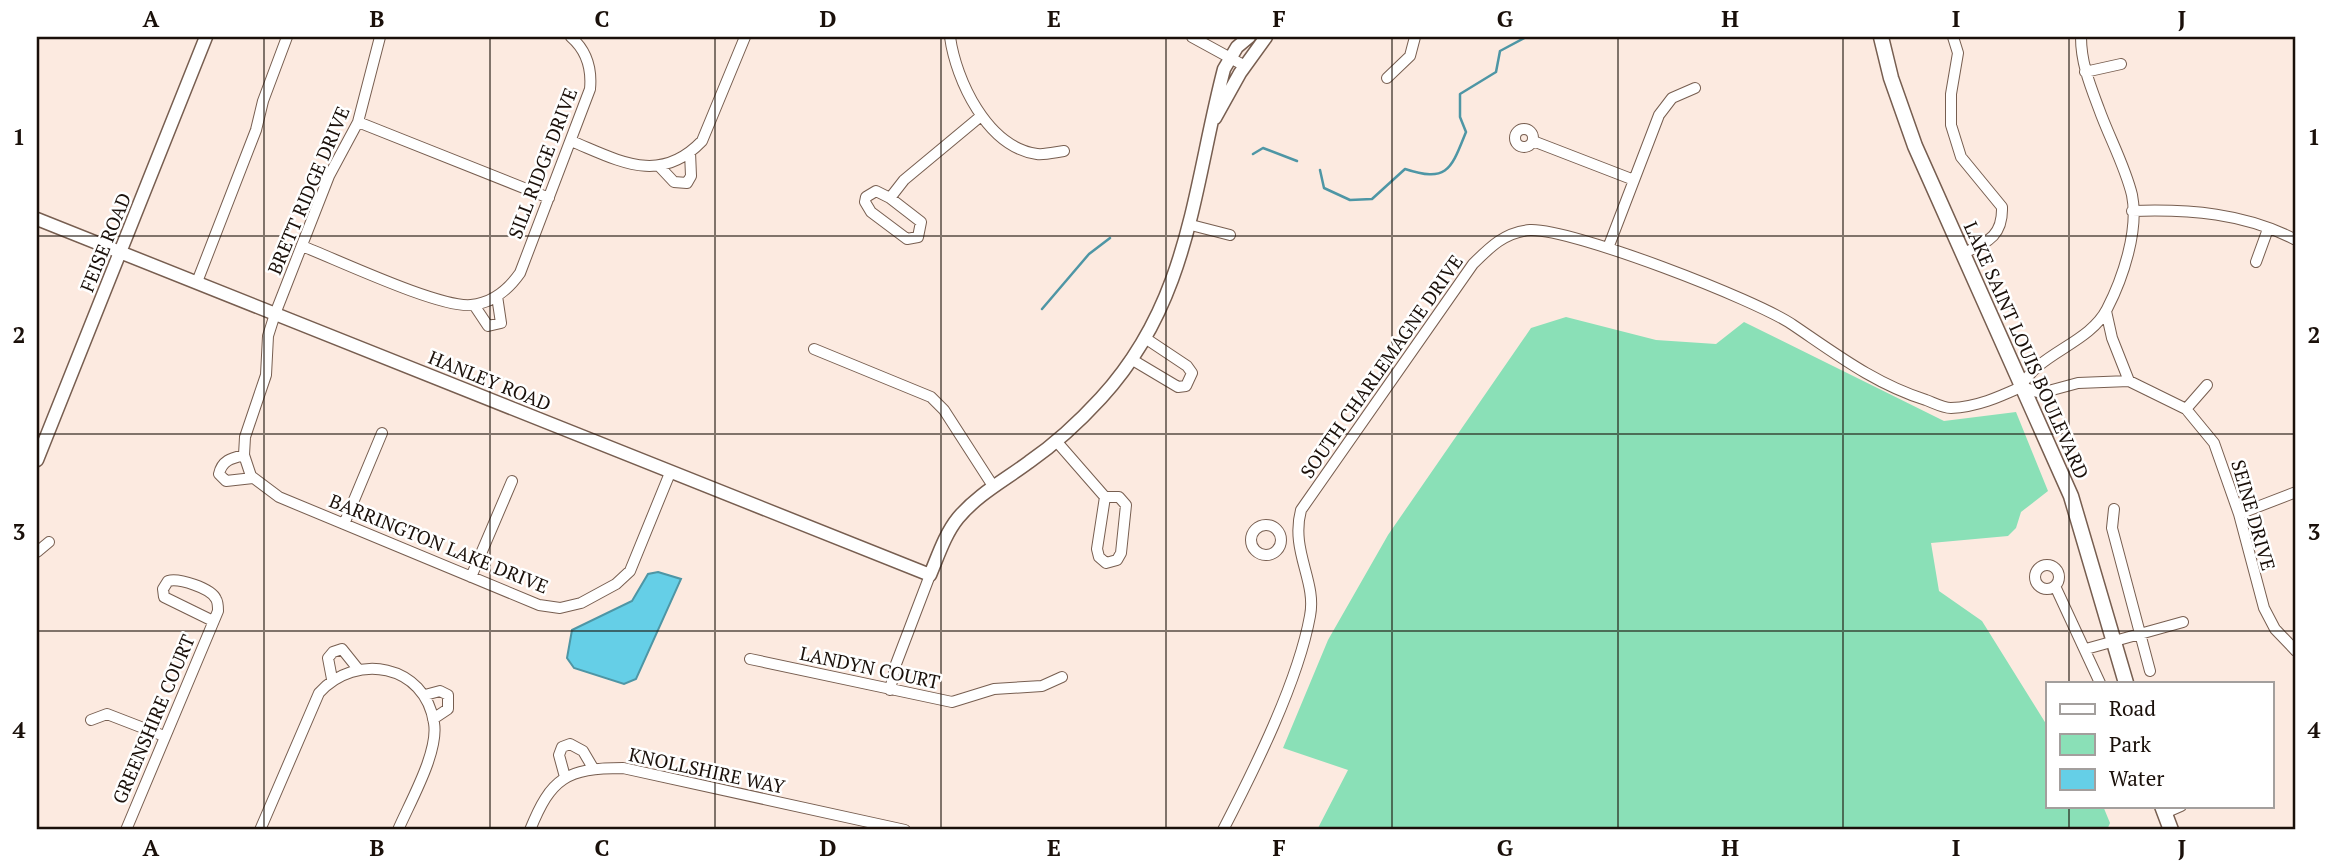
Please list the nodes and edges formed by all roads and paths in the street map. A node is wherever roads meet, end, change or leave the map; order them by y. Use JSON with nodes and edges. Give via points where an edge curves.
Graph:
{"nodes":[{"id":1,"x":206,"y":37,"type":"edge"},
{"id":2,"x":287,"y":37,"type":"edge"},
{"id":3,"x":380,"y":37,"type":"edge"},
{"id":4,"x":571,"y":37,"type":"edge"},
{"id":5,"x":745,"y":37,"type":"edge"},
{"id":6,"x":950,"y":37,"type":"edge"},
{"id":7,"x":1192,"y":37,"type":"edge"},
{"id":8,"x":1249,"y":37,"type":"edge"},
{"id":9,"x":1266,"y":37,"type":"edge"},
{"id":10,"x":1415,"y":37,"type":"edge"},
{"id":11,"x":1881,"y":37,"type":"edge"},
{"id":12,"x":1953,"y":37,"type":"edge"},
{"id":13,"x":2081,"y":37,"type":"edge"},
{"id":14,"x":1231,"y":58,"type":"junction"},
{"id":15,"x":2121,"y":64,"type":"dead end"},
{"id":16,"x":1245,"y":66,"type":"junction"},
{"id":17,"x":2085,"y":72,"type":"junction"},
{"id":18,"x":1387,"y":78,"type":"dead end"},
{"id":19,"x":1695,"y":88,"type":"dead end"},
{"id":20,"x":981,"y":116,"type":"junction"},
{"id":21,"x":358,"y":122,"type":"junction"},
{"id":22,"x":1213,"y":122,"type":"junction"},
{"id":23,"x":571,"y":141,"type":"junction"},
{"id":24,"x":1533,"y":141,"type":"dead end"},
{"id":25,"x":1064,"y":150,"type":"dead end"},
{"id":26,"x":690,"y":152,"type":"junction"},
{"id":27,"x":659,"y":166,"type":"junction"},
{"id":28,"x":1634,"y":180,"type":"junction"},
{"id":29,"x":549,"y":198,"type":"junction"},
{"id":30,"x":890,"y":198,"type":"junction"},
{"id":31,"x":2132,"y":211,"type":"junction"},
{"id":32,"x":37,"y":219,"type":"edge"},
{"id":33,"x":1191,"y":225,"type":"junction"},
{"id":34,"x":2268,"y":229,"type":"junction"},
{"id":35,"x":1230,"y":235,"type":"dead end"},
{"id":36,"x":2296,"y":240,"type":"edge"},
{"id":37,"x":302,"y":246,"type":"junction"},
{"id":38,"x":1608,"y":248,"type":"junction"},
{"id":39,"x":122,"y":253,"type":"junction"},
{"id":40,"x":1962,"y":254,"type":"junction"},
{"id":41,"x":2256,"y":262,"type":"dead end"},
{"id":42,"x":197,"y":282,"type":"junction"},
{"id":43,"x":497,"y":296,"type":"junction"},
{"id":44,"x":474,"y":305,"type":"junction"},
{"id":45,"x":2106,"y":311,"type":"junction"},
{"id":46,"x":275,"y":314,"type":"junction"},
{"id":47,"x":1145,"y":338,"type":"junction"},
{"id":48,"x":814,"y":349,"type":"dead end"},
{"id":49,"x":1131,"y":359,"type":"junction"},
{"id":50,"x":2129,"y":381,"type":"junction"},
{"id":51,"x":2207,"y":385,"type":"dead end"},
{"id":52,"x":2021,"y":387,"type":"junction"},
{"id":53,"x":2186,"y":409,"type":"junction"},
{"id":54,"x":382,"y":433,"type":"dead end"},
{"id":55,"x":1057,"y":442,"type":"junction"},
{"id":56,"x":244,"y":455,"type":"junction"},
{"id":57,"x":37,"y":460,"type":"edge"},
{"id":58,"x":670,"y":473,"type":"junction"},
{"id":59,"x":253,"y":478,"type":"junction"},
{"id":60,"x":512,"y":481,"type":"dead end"},
{"id":61,"x":993,"y":486,"type":"junction"},
{"id":62,"x":2296,"y":492,"type":"edge"},
{"id":63,"x":1105,"y":497,"type":"junction"},
{"id":64,"x":2114,"y":509,"type":"dead end"},
{"id":65,"x":2239,"y":514,"type":"junction"},
{"id":66,"x":344,"y":524,"type":"junction"},
{"id":67,"x":1281,"y":539,"type":"dead end"},
{"id":68,"x":1297,"y":540,"type":"junction"},
{"id":69,"x":49,"y":542,"type":"dead end"},
{"id":70,"x":37,"y":552,"type":"edge"},
{"id":71,"x":930,"y":575,"type":"junction"},
{"id":72,"x":471,"y":576,"type":"junction"},
{"id":73,"x":2055,"y":586,"type":"dead end"},
{"id":74,"x":213,"y":621,"type":"junction"},
{"id":75,"x":2183,"y":622,"type":"dead end"},
{"id":76,"x":2141,"y":634,"type":"junction"},
{"id":77,"x":2114,"y":641,"type":"junction"},
{"id":78,"x":2086,"y":649,"type":"junction"},
{"id":79,"x":2296,"y":651,"type":"edge"},
{"id":80,"x":750,"y":659,"type":"dead end"},
{"id":81,"x":358,"y":669,"type":"junction"},
{"id":82,"x":2150,"y":671,"type":"dead end"},
{"id":83,"x":1062,"y":677,"type":"dead end"},
{"id":84,"x":332,"y":679,"type":"junction"},
{"id":85,"x":2100,"y":682,"type":"edge"},
{"id":86,"x":2126,"y":682,"type":"edge"},
{"id":87,"x":890,"y":690,"type":"junction"},
{"id":88,"x":425,"y":695,"type":"junction"},
{"id":89,"x":433,"y":719,"type":"junction"},
{"id":90,"x":91,"y":720,"type":"dead end"},
{"id":91,"x":164,"y":736,"type":"junction"},
{"id":92,"x":593,"y":768,"type":"junction"},
{"id":93,"x":565,"y":776,"type":"junction"},
{"id":94,"x":2164,"y":809,"type":"edge"},
{"id":95,"x":126,"y":830,"type":"edge"},
{"id":96,"x":260,"y":830,"type":"edge"},
{"id":97,"x":398,"y":830,"type":"edge"},
{"id":98,"x":530,"y":830,"type":"edge"},
{"id":99,"x":905,"y":830,"type":"edge"},
{"id":100,"x":1223,"y":830,"type":"edge"},
{"id":101,"x":2171,"y":830,"type":"edge"}],
"edges":[{"from":1,"to":39,"type":"street","name":"FEISE ROAD"},
{"from":2,"to":42,"type":"street"},
{"from":3,"to":21,"type":"street","name":"BRETT RIDGE DRIVE"},
{"from":4,"to":23,"type":"street","name":"SILL RIDGE DRIVE","via":[[586,57],[591,80]]},
{"from":5,"to":26,"type":"street","via":[[702,141]]},
{"from":6,"to":20,"type":"street","via":[[961,83]]},
{"from":7,"to":14,"type":"street"},
{"from":8,"to":14,"type":"street"},
{"from":9,"to":16,"type":"street"},
{"from":10,"to":18,"type":"street","via":[[1410,56]]},
{"from":11,"to":40,"type":"main road","name":"LAKE SAINT LOUIS BOULEVARD","via":[[1909,130]]},
{"from":12,"to":40,"type":"street","via":[[1958,52],[1951,125],[1961,157],[2002,207],[2000,229],[1993,239]]},
{"from":13,"to":17,"type":"street"},
{"from":14,"to":16,"type":"street"},
{"from":14,"to":22,"type":"street","via":[[1224,69]]},
{"from":15,"to":17,"type":"street"},
{"from":16,"to":22,"type":"street"},
{"from":17,"to":31,"type":"street","via":[[2132,195]]},
{"from":19,"to":28,"type":"street","via":[[1672,98],[1659,115]]},
{"from":20,"to":25,"type":"street","via":[[1024,149],[1037,154]]},
{"from":20,"to":30,"type":"street","via":[[904,180]]},
{"from":21,"to":29,"type":"street"},
{"from":21,"to":37,"type":"street","name":"BRETT RIDGE DRIVE","via":[[329,176]]},
{"from":22,"to":33,"type":"street"},
{"from":23,"to":27,"type":"street","via":[[637,166]]},
{"from":23,"to":29,"type":"street","name":"SILL RIDGE DRIVE"},
{"from":24,"to":28,"type":"street"},
{"from":26,"to":27,"type":"street"},
{"from":26,"to":27,"type":"street","via":[[687,183],[674,182]]},
{"from":28,"to":38,"type":"street"},
{"from":29,"to":43,"type":"street","name":"SILL RIDGE DRIVE","via":[[520,273]]},
{"from":30,"to":30,"type":"street","via":[[871,192],[866,197],[867,208],[907,239],[918,237],[921,222]]},
{"from":31,"to":34,"type":"street","via":[[2180,209],[2224,215]]},
{"from":31,"to":45,"type":"street","via":[[2124,266]]},
{"from":32,"to":39,"type":"street","name":"HANLEY ROAD"},
{"from":33,"to":35,"type":"street"},
{"from":33,"to":47,"type":"street"},
{"from":34,"to":36,"type":"street"},
{"from":34,"to":41,"type":"street"},
{"from":37,"to":44,"type":"street","name":"SILL RIDGE DRIVE","via":[[447,303]]},
{"from":37,"to":46,"type":"street","name":"BRETT RIDGE DRIVE"},
{"from":38,"to":52,"type":"street","name":"SOUTH CHARLEMAGNE DRIVE","via":[[1776,315],[1859,371],[1912,396],[1949,408],[1986,403]]},
{"from":38,"to":68,"type":"street","name":"SOUTH CHARLEMAGNE DRIVE","via":[[1550,231],[1528,230],[1493,244],[1473,264],[1301,510]]},
{"from":39,"to":42,"type":"street","name":"HANLEY ROAD"},
{"from":39,"to":57,"type":"street","name":"FEISE ROAD"},
{"from":40,"to":52,"type":"main road","name":"LAKE SAINT LOUIS BOULEVARD"},
{"from":42,"to":46,"type":"street","name":"HANLEY ROAD"},
{"from":43,"to":44,"type":"street","name":"SILL RIDGE DRIVE"},
{"from":43,"to":44,"type":"street","via":[[502,316],[496,327],[488,326]]},
{"from":45,"to":50,"type":"street"},
{"from":45,"to":52,"type":"street","via":[[2071,344],[2030,370]]},
{"from":46,"to":56,"type":"street","via":[[268,336],[266,375],[247,428]]},
{"from":46,"to":58,"type":"street","name":"HANLEY ROAD"},
{"from":47,"to":49,"type":"street"},
{"from":47,"to":49,"type":"street","via":[[1188,366],[1191,380],[1178,387]]},
{"from":48,"to":61,"type":"street","via":[[931,397]]},
{"from":49,"to":55,"type":"street"},
{"from":50,"to":52,"type":"street","name":"SEINE DRIVE","via":[[2077,383],[2041,393]]},
{"from":50,"to":53,"type":"street","name":"SEINE DRIVE"},
{"from":51,"to":53,"type":"street"},
{"from":52,"to":77,"type":"main road","name":"LAKE SAINT LOUIS BOULEVARD","via":[[2071,496]]},
{"from":53,"to":65,"type":"street","name":"SEINE DRIVE","via":[[2214,443]]},
{"from":54,"to":66,"type":"street"},
{"from":55,"to":61,"type":"street"},
{"from":55,"to":63,"type":"street"},
{"from":56,"to":59,"type":"street"},
{"from":56,"to":59,"type":"street","via":[[230,459],[219,474],[226,481]]},
{"from":58,"to":71,"type":"street","name":"HANLEY ROAD"},
{"from":58,"to":72,"type":"street","name":"BARRINGTON LAKE DRIVE","via":[[630,571],[581,603],[560,608],[539,605]]},
{"from":59,"to":66,"type":"street","name":"BARRINGTON LAKE DRIVE","via":[[279,498]]},
{"from":60,"to":72,"type":"street"},
{"from":61,"to":71,"type":"street","via":[[957,520]]},
{"from":62,"to":65,"type":"street"},
{"from":63,"to":63,"type":"street","via":[[1119,497],[1126,505],[1121,553],[1117,561],[1106,563],[1098,557],[1097,548]]},
{"from":64,"to":76,"type":"street","via":[[2112,528]]},
{"from":65,"to":79,"type":"street","name":"SEINE DRIVE","via":[[2264,608],[2275,629]]},
{"from":66,"to":72,"type":"street","name":"BARRINGTON LAKE DRIVE"},
{"from":67,"to":68,"type":"street"},
{"from":68,"to":100,"type":"street","name":"SOUTH CHARLEMAGNE DRIVE","via":[[1311,613],[1273,723]]},
{"from":69,"to":70,"type":"street"},
{"from":71,"to":87,"type":"street"},
{"from":73,"to":78,"type":"street"},
{"from":74,"to":74,"type":"street","name":"GREENSHIRE COURT","via":[[218,611],[215,597],[177,580],[168,582],[164,597]]},
{"from":74,"to":91,"type":"street","name":"GREENSHIRE COURT"},
{"from":75,"to":76,"type":"street"},
{"from":76,"to":77,"type":"street"},
{"from":76,"to":82,"type":"street"},
{"from":77,"to":78,"type":"street"},
{"from":77,"to":86,"type":"main road","name":"LAKE SAINT LOUIS BOULEVARD"},
{"from":78,"to":85,"type":"street"},
{"from":80,"to":87,"type":"street","name":"LANDYN COURT"},
{"from":81,"to":84,"type":"street"},
{"from":81,"to":84,"type":"street","via":[[337,649],[327,658]]},
{"from":81,"to":88,"type":"street","via":[[393,671]]},
{"from":83,"to":87,"type":"street","name":"LANDYN COURT","via":[[1042,686],[994,689],[952,702]]},
{"from":84,"to":96,"type":"street","via":[[311,706]]},
{"from":88,"to":89,"type":"street"},
{"from":88,"to":89,"type":"street","via":[[440,691],[448,695],[448,709]]},
{"from":89,"to":97,"type":"street","via":[[431,752]]},
{"from":90,"to":91,"type":"street","via":[[107,714]]},
{"from":91,"to":95,"type":"street","name":"GREENSHIRE COURT"},
{"from":92,"to":93,"type":"street","name":"KNOLLSHIRE WAY"},
{"from":92,"to":93,"type":"street","via":[[583,751],[570,744],[562,747],[559,755]]},
{"from":92,"to":99,"type":"street","name":"KNOLLSHIRE WAY","via":[[623,768]]},
{"from":93,"to":98,"type":"street","via":[[542,799]]},
{"from":94,"to":101,"type":"main road"}]}
